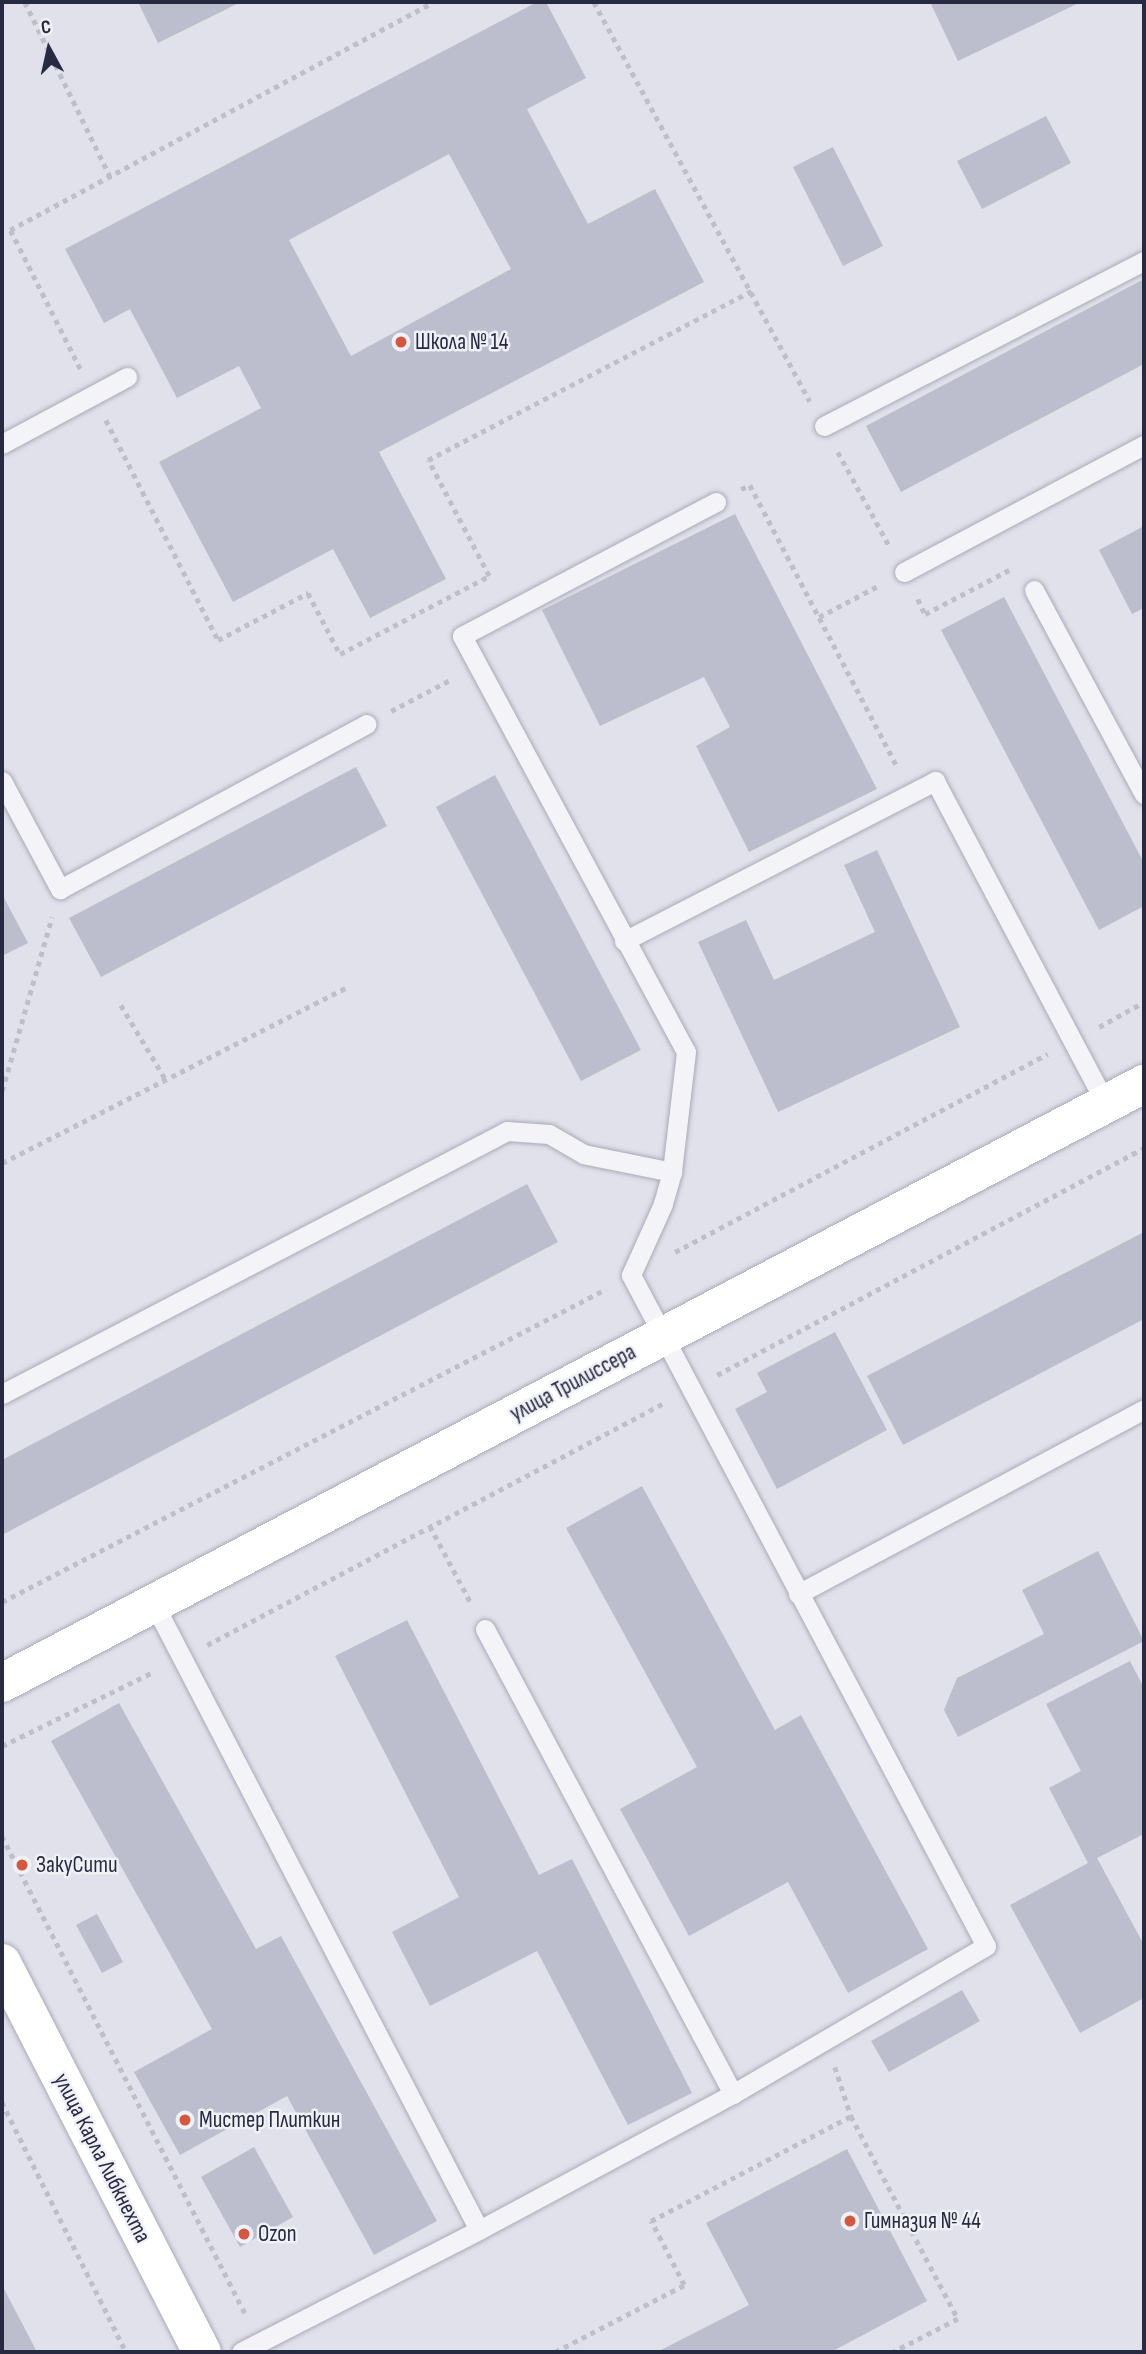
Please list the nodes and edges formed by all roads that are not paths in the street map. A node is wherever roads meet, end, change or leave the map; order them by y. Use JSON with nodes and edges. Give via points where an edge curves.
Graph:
{"nodes":[{"id":1,"x":1144,"y":261,"type":"edge"},
{"id":2,"x":127,"y":377,"type":"dead end"},
{"id":3,"x":824,"y":426,"type":"road end"},
{"id":4,"x":2,"y":444,"type":"edge"},
{"id":5,"x":1144,"y":445,"type":"edge"},
{"id":6,"x":716,"y":502,"type":"road end"},
{"id":7,"x":904,"y":572,"type":"road end"},
{"id":8,"x":1034,"y":590,"type":"road end"},
{"id":9,"x":366,"y":724,"type":"road end"},
{"id":10,"x":2,"y":781,"type":"edge"},
{"id":11,"x":1143,"y":790,"type":"edge"},
{"id":12,"x":624,"y":941,"type":"junction"},
{"id":13,"x":1144,"y":1084,"type":"edge"},
{"id":14,"x":1106,"y":1104,"type":"junction"},
{"id":15,"x":672,"y":1172,"type":"junction"},
{"id":16,"x":660,"y":1337,"type":"junction"},
{"id":17,"x":2,"y":1394,"type":"edge"},
{"id":18,"x":1144,"y":1409,"type":"edge"},
{"id":19,"x":798,"y":1594,"type":"junction"},
{"id":20,"x":154,"y":1604,"type":"junction"},
{"id":21,"x":485,"y":1629,"type":"road end"},
{"id":22,"x":2,"y":1683,"type":"edge"},
{"id":23,"x":2,"y":1963,"type":"edge"},
{"id":24,"x":733,"y":2094,"type":"junction"},
{"id":25,"x":479,"y":2230,"type":"junction"},
{"id":26,"x":202,"y":2352,"type":"edge"},
{"id":27,"x":241,"y":2352,"type":"edge"}],
"edges":[{"from":1,"to":3,"type":"lane"},
{"from":2,"to":4,"type":"lane"},
{"from":5,"to":7,"type":"lane"},
{"from":6,"to":12,"type":"lane","via":[[457,629]]},
{"from":8,"to":11,"type":"lane"},
{"from":9,"to":10,"type":"lane","via":[[60,889]]},
{"from":12,"to":14,"type":"lane","via":[[935,780]]},
{"from":12,"to":15,"type":"lane","via":[[686,1052]]},
{"from":13,"to":14,"type":"street","name":"улица Трилиссера"},
{"from":14,"to":16,"type":"street","name":"улица Трилиссера"},
{"from":15,"to":16,"type":"lane","via":[[631,1275]]},
{"from":15,"to":17,"type":"lane","via":[[583,1153],[549,1134],[507,1131]]},
{"from":16,"to":19,"type":"lane"},
{"from":16,"to":20,"type":"street","name":"улица Трилиссера"},
{"from":18,"to":19,"type":"lane"},
{"from":19,"to":24,"type":"lane","via":[[986,1946]]},
{"from":20,"to":22,"type":"street","name":"улица Трилиссера"},
{"from":20,"to":25,"type":"lane"},
{"from":21,"to":24,"type":"lane"},
{"from":23,"to":26,"type":"street","name":"улица Карла Либкнехта"},
{"from":24,"to":25,"type":"lane"},
{"from":25,"to":27,"type":"lane"}]}
